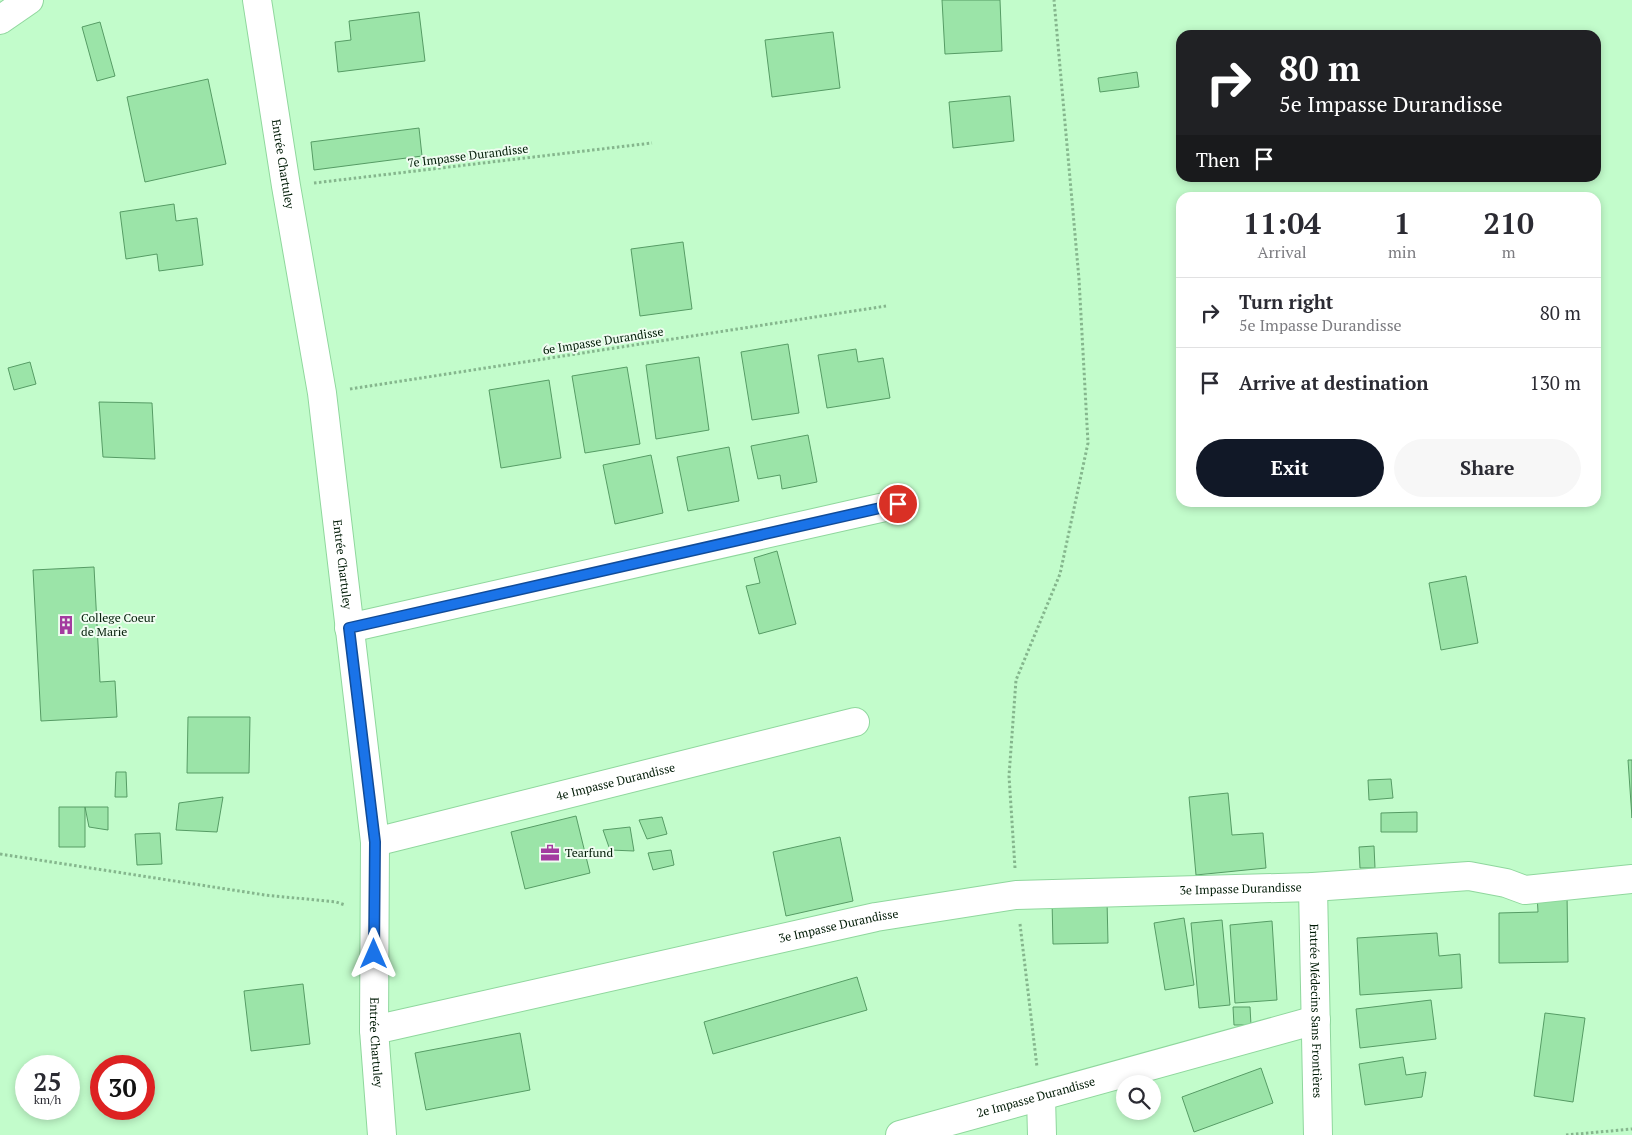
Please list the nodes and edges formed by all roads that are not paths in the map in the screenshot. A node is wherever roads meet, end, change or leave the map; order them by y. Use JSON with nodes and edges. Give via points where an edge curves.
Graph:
{"nodes":[{"id":1,"x":29,"y":0,"type":"edge"},
{"id":2,"x":257,"y":0,"type":"edge"},
{"id":3,"x":0,"y":20,"type":"edge"},
{"id":4,"x":898,"y":504,"type":"dead end"},
{"id":5,"x":349,"y":628,"type":"junction"},
{"id":6,"x":855,"y":722,"type":"dead end"},
{"id":7,"x":375,"y":842,"type":"junction"},
{"id":8,"x":1632,"y":879,"type":"edge"},
{"id":9,"x":1313,"y":887,"type":"junction"},
{"id":10,"x":1316,"y":1020,"type":"junction"},
{"id":11,"x":374,"y":1030,"type":"junction"},
{"id":12,"x":1041,"y":1097,"type":"junction"},
{"id":13,"x":382,"y":1135,"type":"edge"},
{"id":14,"x":900,"y":1135,"type":"edge"},
{"id":15,"x":1042,"y":1135,"type":"edge"},
{"id":16,"x":1318,"y":1135,"type":"edge"}],
"edges":[{"from":1,"to":3,"type":"street"},
{"from":2,"to":5,"type":"street","name":"Entrée Chartuley","via":[[322,393]]},
{"from":4,"to":5,"type":"street"},
{"from":5,"to":7,"type":"street","name":"Entrée Chartuley"},
{"from":6,"to":7,"type":"street","name":"4e Impasse Durandisse"},
{"from":7,"to":11,"type":"street","name":"Entrée Chartuley"},
{"from":8,"to":9,"type":"street","name":"3e Impasse Durandisse","via":[[1525,890],[1469,876]]},
{"from":9,"to":10,"type":"street","name":"Entrée Médecins Sans Frontières"},
{"from":9,"to":11,"type":"street","name":"3e Impasse Durandisse","via":[[1016,895],[876,917]]},
{"from":10,"to":12,"type":"street","name":"2e Impasse Durandisse"},
{"from":10,"to":16,"type":"street","name":"Entrée Médecins Sans Frontières"},
{"from":11,"to":13,"type":"street","name":"Entrée Chartuley"},
{"from":12,"to":14,"type":"street","name":"2e Impasse Durandisse"},
{"from":12,"to":15,"type":"street"}]}
